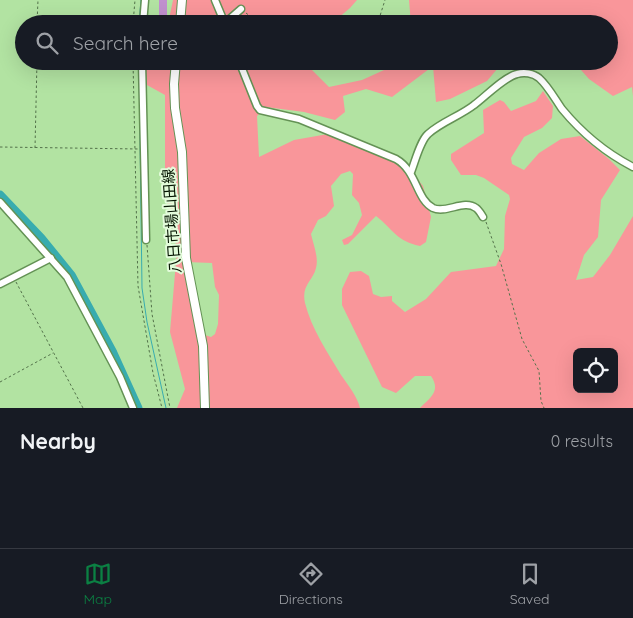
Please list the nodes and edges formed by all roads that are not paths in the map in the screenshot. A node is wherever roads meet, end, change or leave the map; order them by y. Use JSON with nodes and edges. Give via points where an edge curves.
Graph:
{"nodes":[{"id":1,"x":145,"y":0,"type":"edge"},
{"id":2,"x":182,"y":0,"type":"edge"},
{"id":3,"x":215,"y":0,"type":"edge"},
{"id":4,"x":240,"y":9,"type":"road end"},
{"id":5,"x":144,"y":15,"type":"edge"},
{"id":6,"x":181,"y":15,"type":"edge"},
{"id":7,"x":222,"y":15,"type":"edge"},
{"id":8,"x":234,"y":15,"type":"edge"},
{"id":9,"x":142,"y":70,"type":"edge"},
{"id":10,"x":176,"y":70,"type":"edge"},
{"id":11,"x":242,"y":70,"type":"edge"},
{"id":12,"x":633,"y":167,"type":"edge"},
{"id":13,"x":411,"y":172,"type":"junction"},
{"id":14,"x":0,"y":202,"type":"edge"},
{"id":15,"x":483,"y":217,"type":"road end"},
{"id":16,"x":146,"y":240,"type":"road end"},
{"id":17,"x":51,"y":258,"type":"junction"},
{"id":18,"x":0,"y":284,"type":"edge"},
{"id":19,"x":133,"y":408,"type":"edge"},
{"id":20,"x":205,"y":408,"type":"edge"}],
"edges":[{"from":1,"to":5,"type":"street"},
{"from":2,"to":6,"type":"main road"},
{"from":3,"to":7,"type":"street"},
{"from":4,"to":8,"type":"street"},
{"from":9,"to":16,"type":"street"},
{"from":10,"to":20,"type":"main road","name":"八日市場山田線","via":[[186,258],[203,346]]},
{"from":11,"to":13,"type":"street","via":[[260,110],[313,124],[396,159]]},
{"from":12,"to":13,"type":"street","via":[[582,130],[540,78],[526,73],[507,78],[466,112],[428,134]]},
{"from":13,"to":15,"type":"street","via":[[424,201],[432,207],[438,210],[470,206]]},
{"from":14,"to":17,"type":"street"},
{"from":17,"to":18,"type":"street"},
{"from":17,"to":19,"type":"street","via":[[67,277]]}]}
